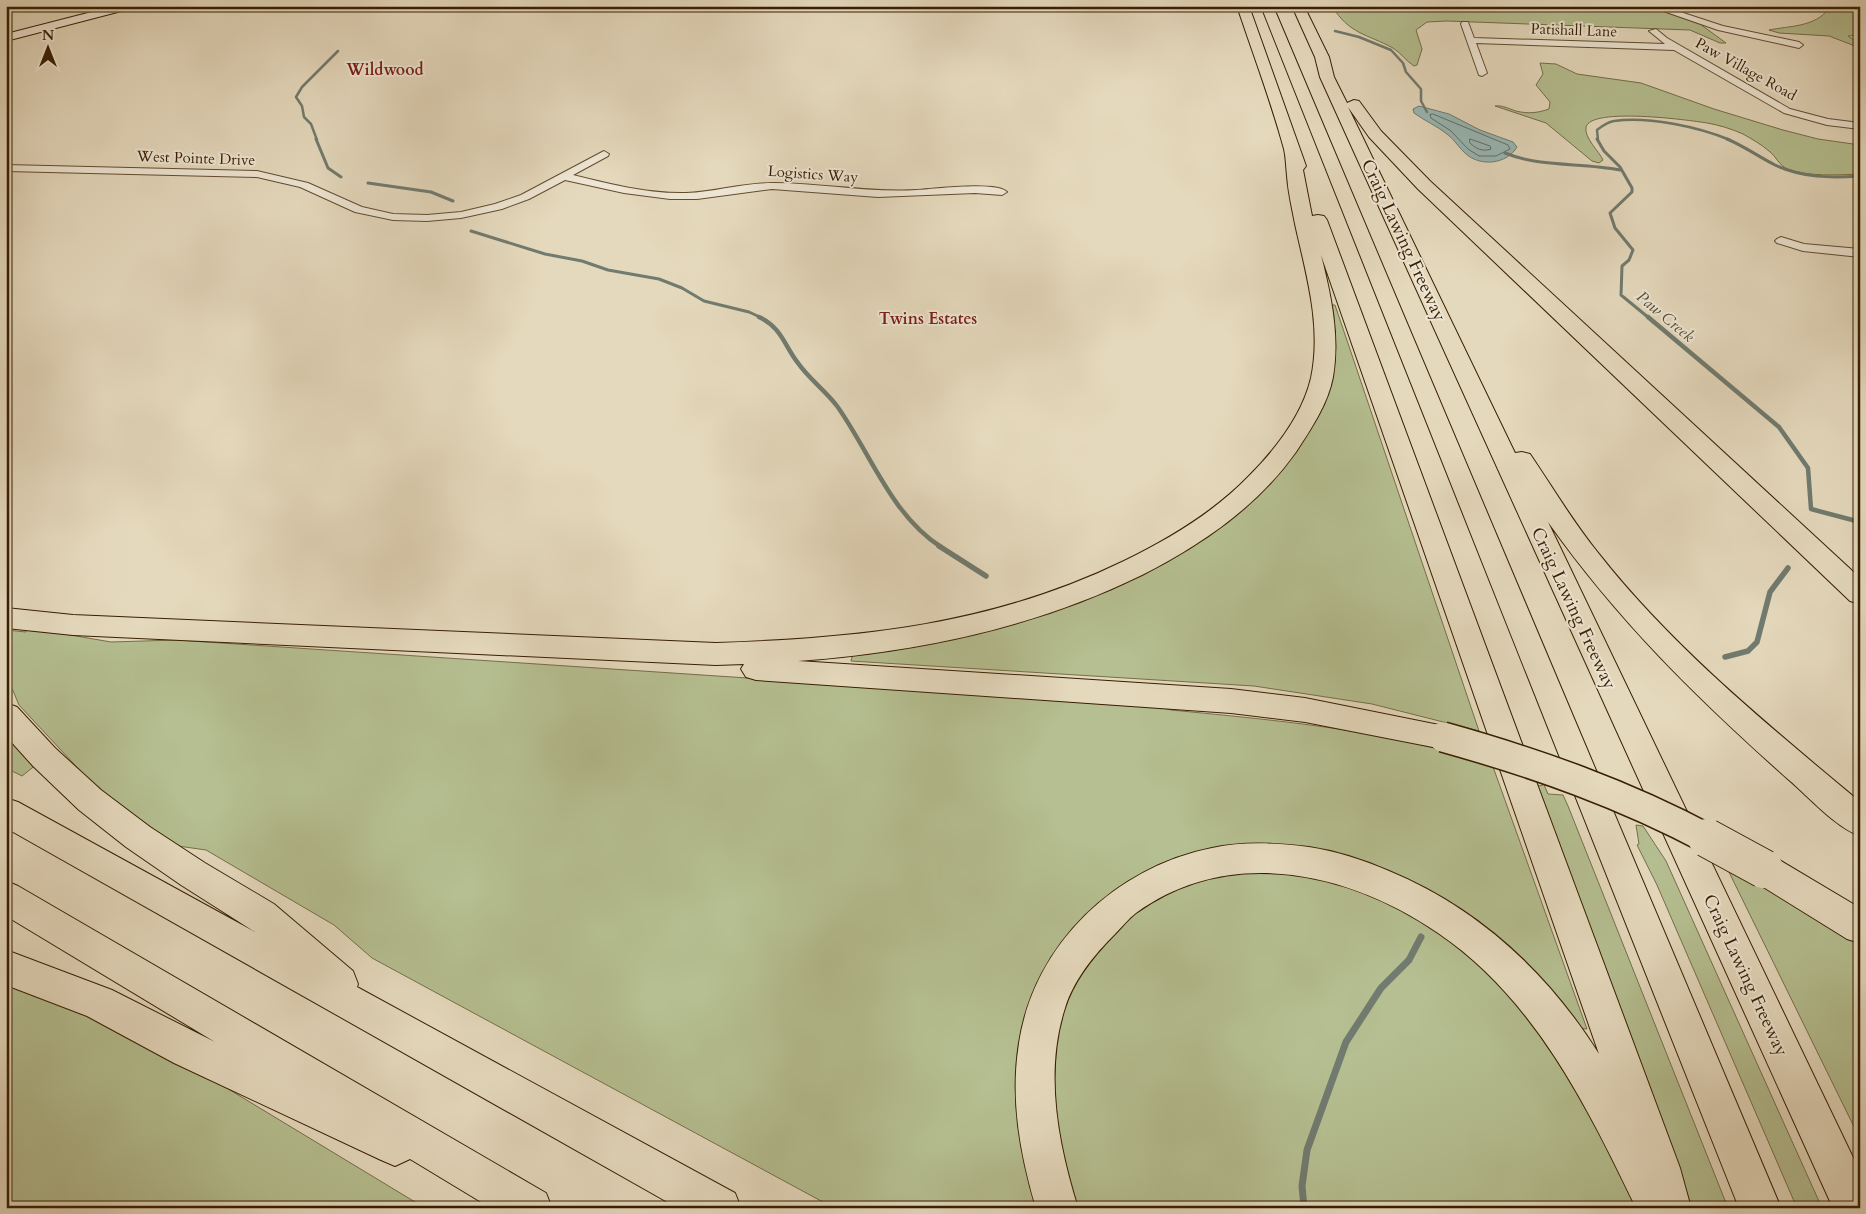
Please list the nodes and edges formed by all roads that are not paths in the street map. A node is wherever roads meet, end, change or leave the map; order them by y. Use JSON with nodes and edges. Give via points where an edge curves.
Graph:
{"nodes":[{"id":1,"x":129,"y":6,"type":"edge"},
{"id":2,"x":1244,"y":6,"type":"edge"},
{"id":3,"x":1267,"y":6,"type":"edge"},
{"id":4,"x":1298,"y":6,"type":"edge"},
{"id":5,"x":1653,"y":6,"type":"edge"},
{"id":6,"x":1465,"y":24,"type":"dead end"},
{"id":7,"x":1654,"y":31,"type":"dead end"},
{"id":8,"x":6,"y":38,"type":"edge"},
{"id":9,"x":1472,"y":40,"type":"junction"},
{"id":10,"x":1799,"y":45,"type":"dead end"},
{"id":11,"x":1676,"y":47,"type":"junction"},
{"id":12,"x":1322,"y":57,"type":"junction"},
{"id":13,"x":1482,"y":73,"type":"dead end"},
{"id":14,"x":1860,"y":126,"type":"edge"},
{"id":15,"x":1292,"y":150,"type":"junction"},
{"id":16,"x":604,"y":154,"type":"dead end"},
{"id":17,"x":6,"y":168,"type":"edge"},
{"id":18,"x":563,"y":176,"type":"junction"},
{"id":19,"x":1002,"y":192,"type":"dead end"},
{"id":20,"x":1781,"y":241,"type":"dead end"},
{"id":21,"x":1860,"y":253,"type":"edge"},
{"id":22,"x":1427,"y":289,"type":"junction"},
{"id":23,"x":1860,"y":594,"type":"edge"},
{"id":24,"x":10,"y":618,"type":"edge"},
{"id":25,"x":213,"y":632,"type":"junction"},
{"id":26,"x":6,"y":715,"type":"edge"},
{"id":27,"x":6,"y":812,"type":"edge"},
{"id":28,"x":1860,"y":822,"type":"edge"},
{"id":29,"x":6,"y":898,"type":"edge"},
{"id":30,"x":1860,"y":927,"type":"edge"},
{"id":31,"x":6,"y":967,"type":"edge"},
{"id":32,"x":379,"y":1018,"type":"junction"},
{"id":33,"x":529,"y":1208,"type":"edge"},
{"id":34,"x":720,"y":1208,"type":"edge"},
{"id":35,"x":1058,"y":1208,"type":"edge"},
{"id":36,"x":1659,"y":1208,"type":"edge"},
{"id":37,"x":1670,"y":1208,"type":"edge"},
{"id":38,"x":1760,"y":1208,"type":"edge"},
{"id":39,"x":1855,"y":1208,"type":"edge"}],
"edges":[{"from":1,"to":8,"type":"street"},
{"from":2,"to":15,"type":"highway"},
{"from":3,"to":38,"type":"highway","name":"Craig Lawing Freeway"},
{"from":4,"to":12,"type":"highway","name":"Craig Lawing Freeway"},
{"from":5,"to":10,"type":"street","via":[[1721,28]]},
{"from":6,"to":9,"type":"street"},
{"from":7,"to":11,"type":"street","name":"Paw Village Road"},
{"from":9,"to":11,"type":"street","name":"Patishall Lane"},
{"from":9,"to":13,"type":"street"},
{"from":11,"to":14,"type":"street","name":"Paw Village Road","via":[[1787,111],[1827,122]]},
{"from":12,"to":22,"type":"highway","name":"Craig Lawing Freeway","via":[[1327,77]]},
{"from":12,"to":23,"type":"highway","via":[[1375,134],[1424,185]]},
{"from":15,"to":25,"type":"highway","via":[[1293,176],[1326,330],[1321,379],[1313,403],[1287,448],[1262,479],[1238,501],[1173,547],[1100,584],[1024,613],[962,629],[897,641],[792,652],[716,654]]},
{"from":15,"to":37,"type":"highway","via":[[1659,1168]]},
{"from":16,"to":18,"type":"street","name":"West Pointe Drive"},
{"from":17,"to":18,"type":"street","name":"West Pointe Drive","via":[[248,173],[296,182],[359,210],[427,218],[498,207],[525,197]]},
{"from":18,"to":19,"type":"street","name":"Logistics Way","via":[[641,194],[669,196],[705,195],[768,186],[812,186],[895,194],[972,189]]},
{"from":20,"to":21,"type":"street","via":[[1803,247]]},
{"from":22,"to":28,"type":"highway","via":[[1531,475],[1594,566],[1672,654]]},
{"from":22,"to":39,"type":"highway","name":"Craig Lawing Freeway"},
{"from":24,"to":25,"type":"highway"},
{"from":25,"to":30,"type":"highway","bridge":true,"via":[[1231,701],[1305,710],[1442,737],[1507,755],[1605,790],[1661,815],[1764,869]]},
{"from":26,"to":32,"type":"highway","via":[[44,758],[90,800],[193,874],[262,915]]},
{"from":27,"to":32,"type":"highway"},
{"from":29,"to":33,"type":"highway"},
{"from":31,"to":33,"type":"highway","via":[[99,1004],[188,1049]]},
{"from":32,"to":34,"type":"highway"},
{"from":35,"to":36,"type":"highway","via":[[1048,1179],[1039,1133],[1035,1089],[1037,1047],[1042,1024],[1060,977],[1097,925],[1154,881],[1192,866],[1231,858],[1266,857],[1302,860],[1380,883],[1450,921],[1493,955],[1526,986],[1585,1068],[1615,1119]]}]}
